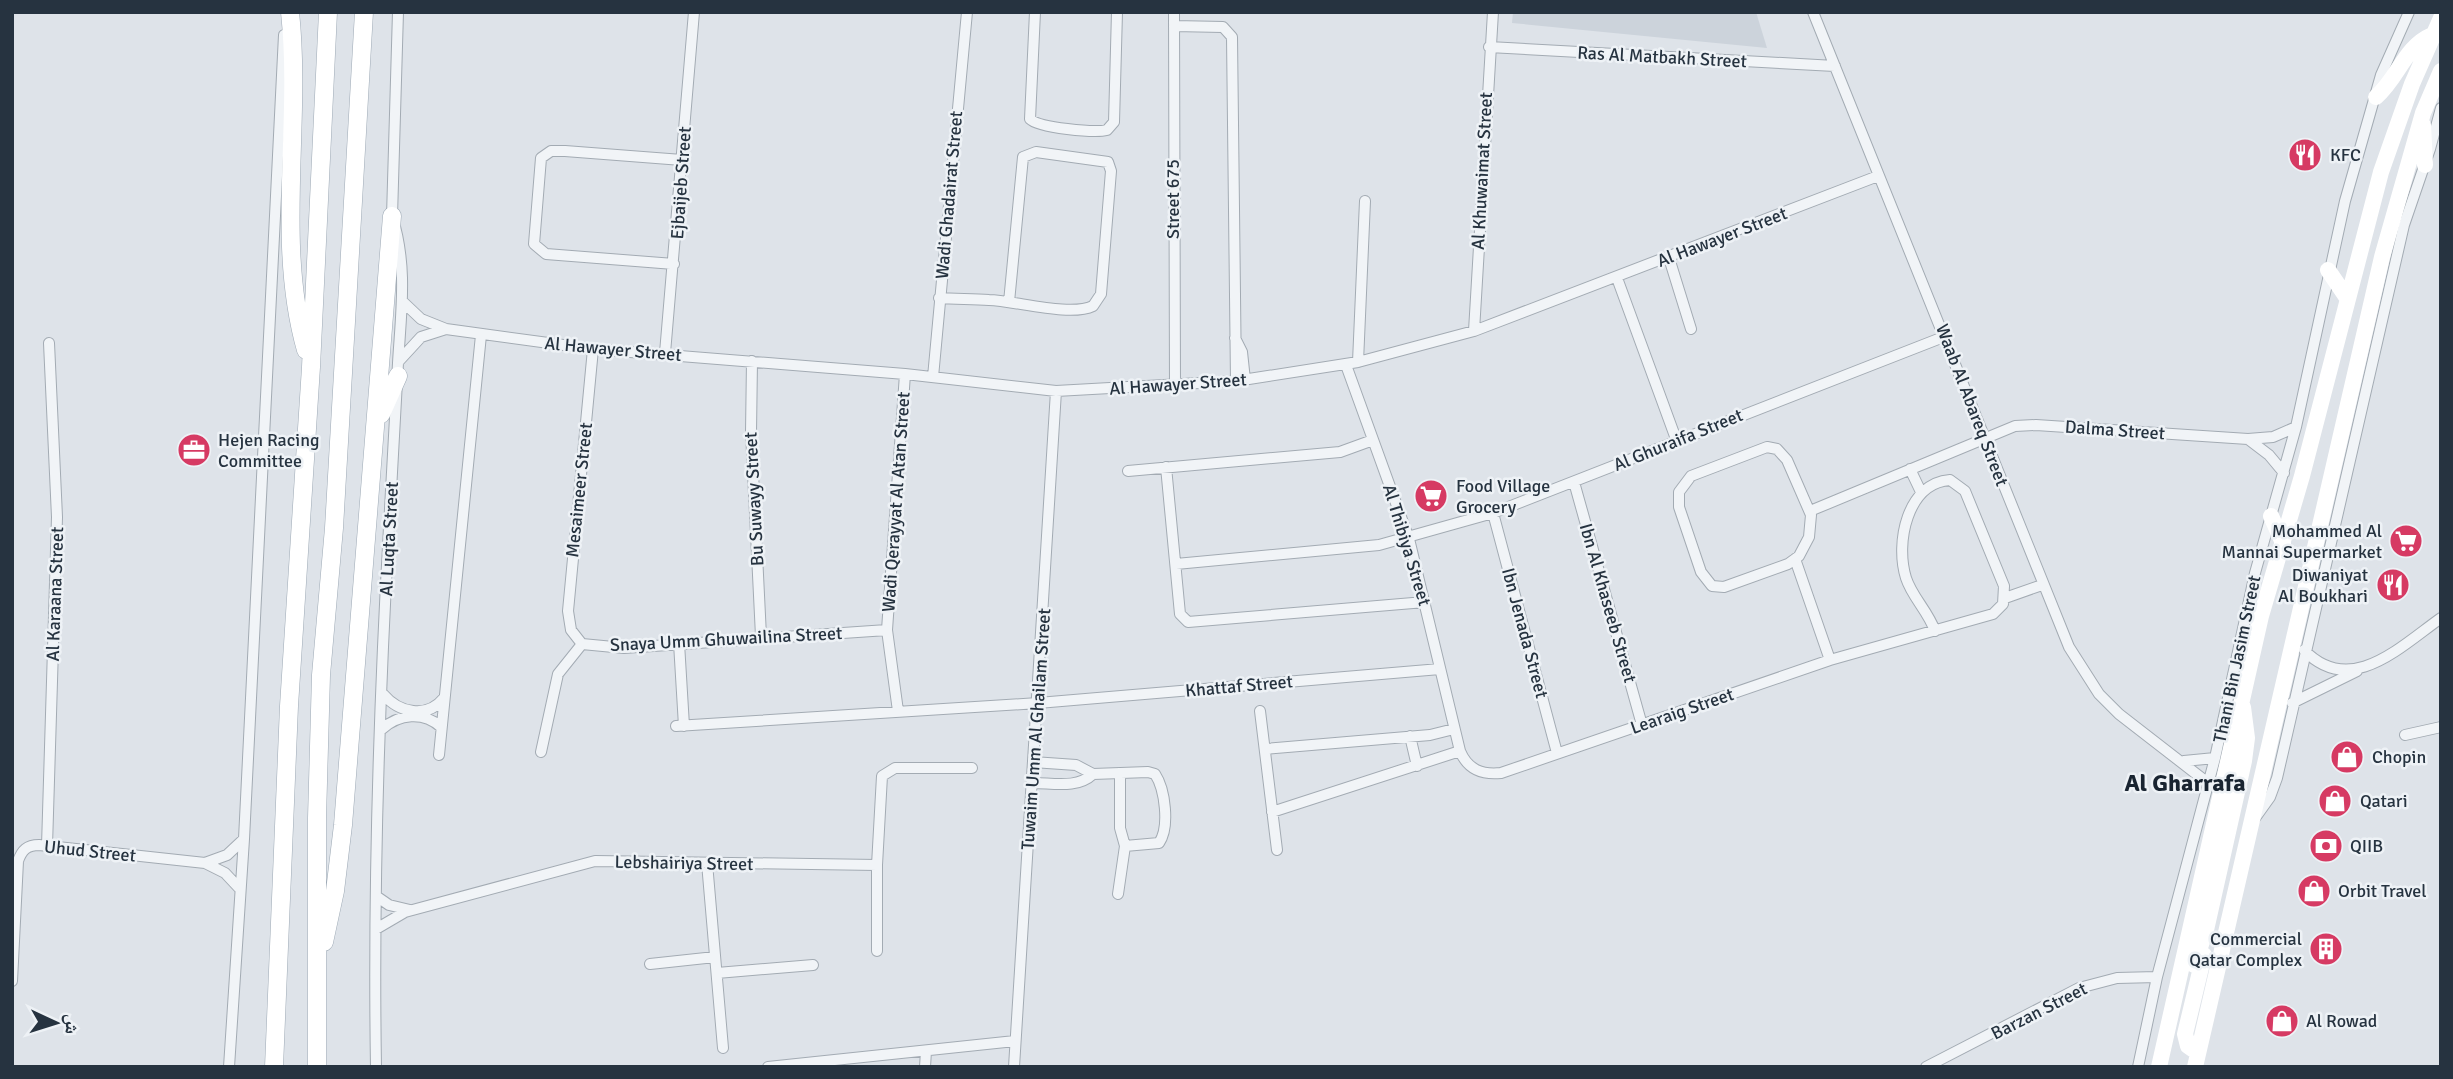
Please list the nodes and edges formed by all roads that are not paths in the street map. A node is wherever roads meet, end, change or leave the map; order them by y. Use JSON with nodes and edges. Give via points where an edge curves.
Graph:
{"nodes":[{"id":1,"x":288,"y":12,"type":"edge"},
{"id":2,"x":328,"y":12,"type":"edge"},
{"id":3,"x":364,"y":12,"type":"edge"},
{"id":4,"x":398,"y":12,"type":"edge"},
{"id":5,"x":694,"y":12,"type":"edge"},
{"id":6,"x":967,"y":12,"type":"edge"},
{"id":7,"x":1035,"y":12,"type":"edge"},
{"id":8,"x":1117,"y":12,"type":"edge"},
{"id":9,"x":1174,"y":12,"type":"edge"},
{"id":10,"x":1493,"y":12,"type":"edge"},
{"id":11,"x":1813,"y":12,"type":"edge"},
{"id":12,"x":2409,"y":12,"type":"edge"},
{"id":13,"x":2441,"y":18,"type":"edge"},
{"id":14,"x":1174,"y":26,"type":"junction"},
{"id":15,"x":2432,"y":35,"type":"junction"},
{"id":16,"x":1489,"y":47,"type":"junction"},
{"id":17,"x":1835,"y":66,"type":"junction"},
{"id":18,"x":2441,"y":71,"type":"edge"},
{"id":19,"x":2376,"y":97,"type":"junction"},
{"id":20,"x":2441,"y":108,"type":"edge"},
{"id":21,"x":2423,"y":113,"type":"junction"},
{"id":22,"x":682,"y":160,"type":"junction"},
{"id":23,"x":2425,"y":164,"type":"junction"},
{"id":24,"x":1878,"y":176,"type":"junction"},
{"id":25,"x":1365,"y":201,"type":"dead end"},
{"id":26,"x":392,"y":216,"type":"junction"},
{"id":27,"x":1669,"y":258,"type":"junction"},
{"id":28,"x":674,"y":264,"type":"junction"},
{"id":29,"x":2328,"y":270,"type":"junction"},
{"id":30,"x":1618,"y":278,"type":"junction"},
{"id":31,"x":940,"y":295,"type":"junction"},
{"id":32,"x":2347,"y":298,"type":"junction"},
{"id":33,"x":402,"y":301,"type":"junction"},
{"id":34,"x":1009,"y":302,"type":"junction"},
{"id":35,"x":1691,"y":329,"type":"dead end"},
{"id":36,"x":446,"y":330,"type":"junction"},
{"id":37,"x":1474,"y":331,"type":"junction"},
{"id":38,"x":481,"y":335,"type":"junction"},
{"id":39,"x":1946,"y":336,"type":"junction"},
{"id":40,"x":49,"y":343,"type":"dead end"},
{"id":41,"x":593,"y":349,"type":"junction"},
{"id":42,"x":665,"y":353,"type":"junction"},
{"id":43,"x":752,"y":361,"type":"junction"},
{"id":44,"x":1359,"y":362,"type":"junction"},
{"id":45,"x":1346,"y":365,"type":"junction"},
{"id":46,"x":311,"y":367,"type":"junction"},
{"id":47,"x":398,"y":369,"type":"junction"},
{"id":48,"x":905,"y":374,"type":"junction"},
{"id":49,"x":933,"y":377,"type":"junction"},
{"id":50,"x":1240,"y":381,"type":"junction"},
{"id":51,"x":1175,"y":386,"type":"junction"},
{"id":52,"x":1056,"y":391,"type":"junction"},
{"id":53,"x":375,"y":426,"type":"junction"},
{"id":54,"x":2296,"y":428,"type":"junction"},
{"id":55,"x":1985,"y":438,"type":"junction"},
{"id":56,"x":1676,"y":439,"type":"junction"},
{"id":57,"x":2248,"y":439,"type":"junction"},
{"id":58,"x":1373,"y":440,"type":"junction"},
{"id":59,"x":1166,"y":467,"type":"junction"},
{"id":60,"x":1910,"y":469,"type":"junction"},
{"id":61,"x":1128,"y":471,"type":"dead end"},
{"id":62,"x":2284,"y":473,"type":"junction"},
{"id":63,"x":1574,"y":482,"type":"junction"},
{"id":64,"x":1921,"y":492,"type":"junction"},
{"id":65,"x":1810,"y":511,"type":"junction"},
{"id":66,"x":1493,"y":513,"type":"junction"},
{"id":67,"x":2271,"y":516,"type":"junction"},
{"id":68,"x":1409,"y":539,"type":"junction"},
{"id":69,"x":2283,"y":543,"type":"junction"},
{"id":70,"x":1795,"y":559,"type":"junction"},
{"id":71,"x":1176,"y":564,"type":"junction"},
{"id":72,"x":2042,"y":585,"type":"junction"},
{"id":73,"x":2005,"y":598,"type":"junction"},
{"id":74,"x":1425,"y":602,"type":"junction"},
{"id":75,"x":2441,"y":618,"type":"edge"},
{"id":76,"x":887,"y":630,"type":"junction"},
{"id":77,"x":1935,"y":631,"type":"junction"},
{"id":78,"x":761,"y":636,"type":"junction"},
{"id":79,"x":679,"y":643,"type":"junction"},
{"id":80,"x":582,"y":644,"type":"junction"},
{"id":81,"x":2304,"y":650,"type":"junction"},
{"id":82,"x":1830,"y":660,"type":"junction"},
{"id":83,"x":1440,"y":669,"type":"junction"},
{"id":84,"x":2359,"y":669,"type":"junction"},
{"id":85,"x":383,"y":694,"type":"junction"},
{"id":86,"x":444,"y":698,"type":"junction"},
{"id":87,"x":2241,"y":701,"type":"junction"},
{"id":88,"x":1038,"y":703,"type":"junction"},
{"id":89,"x":2292,"y":703,"type":"junction"},
{"id":90,"x":898,"y":711,"type":"junction"},
{"id":91,"x":1260,"y":711,"type":"dead end"},
{"id":92,"x":414,"y":714,"type":"junction"},
{"id":93,"x":1642,"y":724,"type":"junction"},
{"id":94,"x":441,"y":726,"type":"junction"},
{"id":95,"x":2441,"y":727,"type":"edge"},
{"id":96,"x":382,"y":729,"type":"junction"},
{"id":97,"x":1454,"y":729,"type":"junction"},
{"id":98,"x":2405,"y":735,"type":"dead end"},
{"id":99,"x":1409,"y":736,"type":"junction"},
{"id":100,"x":1265,"y":749,"type":"junction"},
{"id":101,"x":1460,"y":751,"type":"junction"},
{"id":102,"x":541,"y":752,"type":"dead end"},
{"id":103,"x":1558,"y":754,"type":"junction"},
{"id":104,"x":439,"y":755,"type":"dead end"},
{"id":105,"x":2215,"y":758,"type":"junction"},
{"id":106,"x":2181,"y":761,"type":"junction"},
{"id":107,"x":1033,"y":762,"type":"junction"},
{"id":108,"x":1417,"y":766,"type":"junction"},
{"id":109,"x":971,"y":768,"type":"dead end"},
{"id":110,"x":1120,"y":773,"type":"junction"},
{"id":111,"x":1093,"y":774,"type":"junction"},
{"id":112,"x":1032,"y":783,"type":"junction"},
{"id":113,"x":2208,"y":783,"type":"junction"},
{"id":114,"x":1272,"y":812,"type":"junction"},
{"id":115,"x":2253,"y":820,"type":"junction"},
{"id":116,"x":244,"y":839,"type":"junction"},
{"id":117,"x":47,"y":846,"type":"junction"},
{"id":118,"x":1125,"y":846,"type":"junction"},
{"id":119,"x":1277,"y":850,"type":"dead end"},
{"id":120,"x":205,"y":863,"type":"junction"},
{"id":121,"x":707,"y":863,"type":"junction"},
{"id":122,"x":877,"y":865,"type":"junction"},
{"id":123,"x":240,"y":888,"type":"junction"},
{"id":124,"x":1118,"y":894,"type":"dead end"},
{"id":125,"x":376,"y":896,"type":"junction"},
{"id":126,"x":413,"y":910,"type":"junction"},
{"id":127,"x":376,"y":929,"type":"junction"},
{"id":128,"x":2206,"y":930,"type":"junction"},
{"id":129,"x":877,"y":951,"type":"dead end"},
{"id":130,"x":715,"y":957,"type":"junction"},
{"id":131,"x":650,"y":964,"type":"dead end"},
{"id":132,"x":813,"y":965,"type":"dead end"},
{"id":133,"x":717,"y":973,"type":"junction"},
{"id":134,"x":2157,"y":977,"type":"junction"},
{"id":135,"x":316,"y":979,"type":"junction"},
{"id":136,"x":12,"y":981,"type":"edge"},
{"id":137,"x":1015,"y":1041,"type":"junction"},
{"id":138,"x":723,"y":1048,"type":"dead end"},
{"id":139,"x":926,"y":1051,"type":"junction"},
{"id":140,"x":2197,"y":1060,"type":"edge"},
{"id":141,"x":229,"y":1067,"type":"edge"},
{"id":142,"x":274,"y":1067,"type":"edge"},
{"id":143,"x":317,"y":1067,"type":"edge"},
{"id":144,"x":376,"y":1067,"type":"edge"},
{"id":145,"x":768,"y":1067,"type":"edge"},
{"id":146,"x":925,"y":1067,"type":"edge"},
{"id":147,"x":1014,"y":1067,"type":"edge"},
{"id":148,"x":1926,"y":1067,"type":"edge"},
{"id":149,"x":2138,"y":1067,"type":"edge"},
{"id":150,"x":2159,"y":1067,"type":"edge"},
{"id":151,"x":2170,"y":1067,"type":"edge"}],
"edges":[{"from":1,"to":46,"type":"main road","via":[[294,75],[293,285]]},
{"from":1,"to":116,"type":"street","via":[[263,413]]},
{"from":2,"to":46,"type":"main road"},
{"from":3,"to":135,"type":"main road","via":[[321,675]]},
{"from":4,"to":26,"type":"street","name":"Al Luqta Street"},
{"from":5,"to":22,"type":"street","name":"Ejbaijeb Street"},
{"from":6,"to":31,"type":"street","name":"Wadi Ghadairat Street"},
{"from":7,"to":8,"type":"street","via":[[1030,119],[1040,125],[1098,131],[1107,130],[1114,122]]},
{"from":9,"to":14,"type":"street","name":"Street 675"},
{"from":10,"to":16,"type":"street","name":"Al Khuwaimat Street"},
{"from":11,"to":17,"type":"street","name":"Waab Al Abareq Street"},
{"from":12,"to":19,"type":"street","name":"Thani Bin Jasim Street"},
{"from":13,"to":15,"type":"main road","name":"Thani Bin Jasim Street"},
{"from":14,"to":50,"type":"street","via":[[1223,27],[1232,37],[1233,336]]},
{"from":14,"to":51,"type":"street","name":"Street 675"},
{"from":15,"to":19,"type":"main road","via":[[2411,48]]},
{"from":15,"to":32,"type":"main road","name":"Thani Bin Jasim Street","via":[[2394,129]]},
{"from":16,"to":17,"type":"street","name":"Ras Al Matbakh Street"},
{"from":16,"to":37,"type":"street","name":"Al Khuwaimat Street"},
{"from":17,"to":24,"type":"street","name":"Waab Al Abareq Street"},
{"from":18,"to":21,"type":"main road"},
{"from":19,"to":29,"type":"street","name":"Thani Bin Jasim Street"},
{"from":20,"to":23,"type":"street"},
{"from":21,"to":23,"type":"main road"},
{"from":21,"to":115,"type":"main road","via":[[2382,257]]},
{"from":22,"to":28,"type":"street","name":"Ejbaijeb Street"},
{"from":22,"to":28,"type":"street","via":[[565,150],[546,153],[541,158],[534,244],[546,254]]},
{"from":23,"to":81,"type":"street","via":[[2404,225]]},
{"from":24,"to":27,"type":"street","name":"Al Hawayer Street"},
{"from":24,"to":39,"type":"street","name":"Waab Al Abareq Street"},
{"from":25,"to":44,"type":"street"},
{"from":26,"to":33,"type":"street","name":"Al Luqta Street","via":[[402,249]]},
{"from":26,"to":53,"type":"main road"},
{"from":27,"to":30,"type":"street","name":"Al Hawayer Street"},
{"from":27,"to":35,"type":"street"},
{"from":28,"to":42,"type":"street","name":"Ejbaijeb Street"},
{"from":29,"to":32,"type":"main road"},
{"from":29,"to":54,"type":"street","name":"Thani Bin Jasim Street"},
{"from":30,"to":37,"type":"street","name":"Al Hawayer Street"},
{"from":30,"to":56,"type":"street"},
{"from":31,"to":34,"type":"street"},
{"from":31,"to":49,"type":"street","name":"Wadi Ghadairat Street"},
{"from":32,"to":69,"type":"main road","name":"Thani Bin Jasim Street"},
{"from":33,"to":36,"type":"street","name":"Al Hawayer Street","via":[[421,319]]},
{"from":33,"to":47,"type":"street","name":"Al Luqta Street"},
{"from":34,"to":34,"type":"street","via":[[1079,310],[1098,300],[1111,176],[1108,162],[1036,152],[1023,157]]},
{"from":36,"to":38,"type":"street","name":"Al Hawayer Street"},
{"from":36,"to":47,"type":"street","via":[[421,337]]},
{"from":37,"to":44,"type":"street","name":"Al Hawayer Street"},
{"from":38,"to":41,"type":"street","name":"Al Hawayer Street"},
{"from":38,"to":86,"type":"street"},
{"from":39,"to":55,"type":"street","name":"Waab Al Abareq Street"},
{"from":39,"to":56,"type":"street","name":"Al Ghuraifa Street"},
{"from":40,"to":117,"type":"street","name":"Al Karaana Street","via":[[57,517]]},
{"from":41,"to":42,"type":"street","name":"Al Hawayer Street"},
{"from":41,"to":80,"type":"street","name":"Mesaimeer Street","via":[[568,611],[571,630]]},
{"from":42,"to":43,"type":"street","name":"Al Hawayer Street"},
{"from":43,"to":48,"type":"street","name":"Al Hawayer Street"},
{"from":43,"to":78,"type":"street","name":"Bu Suwayy Street"},
{"from":44,"to":45,"type":"street","name":"Al Hawayer Street"},
{"from":45,"to":50,"type":"street","name":"Al Hawayer Street"},
{"from":45,"to":58,"type":"street","name":"Al Thibiya Street"},
{"from":46,"to":142,"type":"main road","via":[[289,706]]},
{"from":47,"to":53,"type":"main road"},
{"from":47,"to":85,"type":"street","name":"Al Luqta Street"},
{"from":48,"to":49,"type":"street","name":"Al Hawayer Street"},
{"from":48,"to":76,"type":"street","name":"Wadi Qerayyat Al Atan Street"},
{"from":49,"to":52,"type":"street","name":"Al Hawayer Street"},
{"from":50,"to":51,"type":"street","name":"Al Hawayer Street"},
{"from":51,"to":52,"type":"street","name":"Al Hawayer Street"},
{"from":52,"to":88,"type":"street","name":"Tuwaim Umm Al Ghailam Street"},
{"from":53,"to":135,"type":"main road","via":[[340,853]]},
{"from":54,"to":57,"type":"street","name":"Dalma Street","via":[[2273,437]]},
{"from":54,"to":62,"type":"street","name":"Thani Bin Jasim Street"},
{"from":55,"to":57,"type":"street","name":"Dalma Street","via":[[2015,426],[2036,425]]},
{"from":55,"to":60,"type":"street","name":"Dalma Street"},
{"from":55,"to":72,"type":"street","name":"Waab Al Abareq Street"},
{"from":56,"to":63,"type":"street","name":"Al Ghuraifa Street"},
{"from":57,"to":62,"type":"street"},
{"from":58,"to":59,"type":"street","via":[[1340,452]]},
{"from":58,"to":68,"type":"street","name":"Al Thibiya Street"},
{"from":59,"to":61,"type":"street"},
{"from":59,"to":71,"type":"street"},
{"from":60,"to":64,"type":"street"},
{"from":60,"to":65,"type":"street","name":"Dalma Street"},
{"from":62,"to":67,"type":"street","name":"Thani Bin Jasim Street"},
{"from":63,"to":66,"type":"street","name":"Al Ghuraifa Street"},
{"from":63,"to":93,"type":"street","name":"Ibn Al Khaseeb Street"},
{"from":64,"to":73,"type":"street","via":[[1945,480],[1962,487]]},
{"from":64,"to":77,"type":"street","via":[[1908,516],[1902,562],[1907,581]]},
{"from":65,"to":70,"type":"street","via":[[1809,537]]},
{"from":65,"to":70,"type":"street","via":[[1785,456],[1772,447],[1756,449],[1691,476],[1679,492],[1679,507],[1701,572],[1712,586],[1730,586]]},
{"from":66,"to":68,"type":"street","name":"Al Ghuraifa Street"},
{"from":66,"to":103,"type":"street","name":"Ibn Jenada Street"},
{"from":67,"to":69,"type":"main road"},
{"from":67,"to":105,"type":"street","name":"Thani Bin Jasim Street"},
{"from":68,"to":71,"type":"street","name":"Al Ghuraifa Street"},
{"from":68,"to":74,"type":"street","name":"Al Thibiya Street"},
{"from":69,"to":87,"type":"main road","name":"Thani Bin Jasim Street"},
{"from":70,"to":82,"type":"street"},
{"from":71,"to":74,"type":"street","via":[[1180,614],[1191,623]]},
{"from":72,"to":73,"type":"street","name":"Learaig Street"},
{"from":72,"to":106,"type":"street","name":"Waab Al Abareq Street","via":[[2069,647],[2099,694]]},
{"from":73,"to":77,"type":"street","name":"Learaig Street","via":[[1993,614]]},
{"from":74,"to":83,"type":"street","name":"Al Thibiya Street"},
{"from":75,"to":84,"type":"street"},
{"from":76,"to":78,"type":"street","name":"Snaya Umm Ghuwailina Street"},
{"from":76,"to":90,"type":"street"},
{"from":77,"to":82,"type":"street","name":"Learaig Street"},
{"from":78,"to":79,"type":"street","name":"Snaya Umm Ghuwailina Street"},
{"from":79,"to":80,"type":"street","name":"Snaya Umm Ghuwailina Street","via":[[624,648]]},
{"from":79,"to":90,"type":"street","via":[[680,726]]},
{"from":80,"to":102,"type":"street","via":[[558,674]]},
{"from":81,"to":84,"type":"street","via":[[2323,665]]},
{"from":81,"to":89,"type":"street"},
{"from":82,"to":93,"type":"street","name":"Learaig Street"},
{"from":83,"to":88,"type":"street","name":"Khattaf Street"},
{"from":83,"to":97,"type":"street","name":"Al Thibiya Street"},
{"from":84,"to":89,"type":"street"},
{"from":85,"to":92,"type":"street"},
{"from":85,"to":96,"type":"street","name":"Al Luqta Street"},
{"from":86,"to":92,"type":"street","via":[[429,710]]},
{"from":86,"to":94,"type":"street"},
{"from":87,"to":128,"type":"main road","via":[[2246,721],[2244,761]]},
{"from":87,"to":150,"type":"main road","name":"Thani Bin Jasim Street"},
{"from":88,"to":90,"type":"street"},
{"from":88,"to":107,"type":"street","name":"Tuwaim Umm Al Ghailam Street"},
{"from":89,"to":115,"type":"street","via":[[2274,788]]},
{"from":91,"to":100,"type":"street"},
{"from":92,"to":94,"type":"street"},
{"from":92,"to":96,"type":"street"},
{"from":93,"to":103,"type":"street","name":"Learaig Street"},
{"from":94,"to":104,"type":"street"},
{"from":95,"to":98,"type":"street"},
{"from":96,"to":125,"type":"street","name":"Al Luqta Street"},
{"from":97,"to":99,"type":"street"},
{"from":97,"to":101,"type":"street"},
{"from":99,"to":100,"type":"street"},
{"from":99,"to":108,"type":"street"},
{"from":100,"to":114,"type":"street"},
{"from":101,"to":103,"type":"street","name":"Learaig Street","via":[[1469,766],[1490,774]]},
{"from":101,"to":108,"type":"street"},
{"from":105,"to":106,"type":"street"},
{"from":105,"to":113,"type":"street","name":"Thani Bin Jasim Street"},
{"from":106,"to":113,"type":"street","name":"Waab Al Abareq Street"},
{"from":107,"to":111,"type":"street","via":[[1076,765]]},
{"from":107,"to":112,"type":"street","name":"Tuwaim Umm Al Ghailam Street"},
{"from":108,"to":114,"type":"street"},
{"from":109,"to":122,"type":"street","via":[[895,768],[886,772],[880,786]]},
{"from":110,"to":111,"type":"street"},
{"from":110,"to":118,"type":"street","via":[[1120,828]]},
{"from":110,"to":118,"type":"street","via":[[1155,774],[1165,818],[1159,843]]},
{"from":111,"to":112,"type":"street","via":[[1074,784]]},
{"from":112,"to":137,"type":"street","name":"Tuwaim Umm Al Ghailam Street"},
{"from":113,"to":134,"type":"street","name":"Thani Bin Jasim Street"},
{"from":114,"to":119,"type":"street"},
{"from":115,"to":140,"type":"main road"},
{"from":116,"to":120,"type":"street","via":[[227,855]]},
{"from":116,"to":123,"type":"street"},
{"from":117,"to":120,"type":"street","name":"Uhud Street"},
{"from":117,"to":136,"type":"street","name":"Uhud Street","via":[[26,848],[18,861]]},
{"from":118,"to":124,"type":"street"},
{"from":120,"to":123,"type":"street","name":"Uhud Street"},
{"from":121,"to":122,"type":"street","name":"Lebshairiya Street"},
{"from":121,"to":126,"type":"street","name":"Lebshairiya Street","via":[[595,861]]},
{"from":121,"to":130,"type":"street"},
{"from":122,"to":129,"type":"street"},
{"from":123,"to":141,"type":"street"},
{"from":125,"to":126,"type":"street","via":[[397,908]]},
{"from":125,"to":127,"type":"street","name":"Al Luqta Street"},
{"from":126,"to":127,"type":"street","name":"Lebshairiya Street"},
{"from":127,"to":144,"type":"street","name":"Al Luqta Street"},
{"from":128,"to":140,"type":"main road","via":[[2185,1034]]},
{"from":128,"to":151,"type":"main road"},
{"from":130,"to":131,"type":"street"},
{"from":130,"to":133,"type":"street"},
{"from":132,"to":133,"type":"street"},
{"from":133,"to":138,"type":"street"},
{"from":134,"to":148,"type":"street","name":"Barzan Street","via":[[2117,978],[2079,988]]},
{"from":134,"to":149,"type":"street","name":"Thani Bin Jasim Street"},
{"from":135,"to":143,"type":"main road"},
{"from":137,"to":139,"type":"street"},
{"from":137,"to":147,"type":"street","name":"Tuwaim Umm Al Ghailam Street"},
{"from":139,"to":145,"type":"street"},
{"from":139,"to":146,"type":"street"}]}
